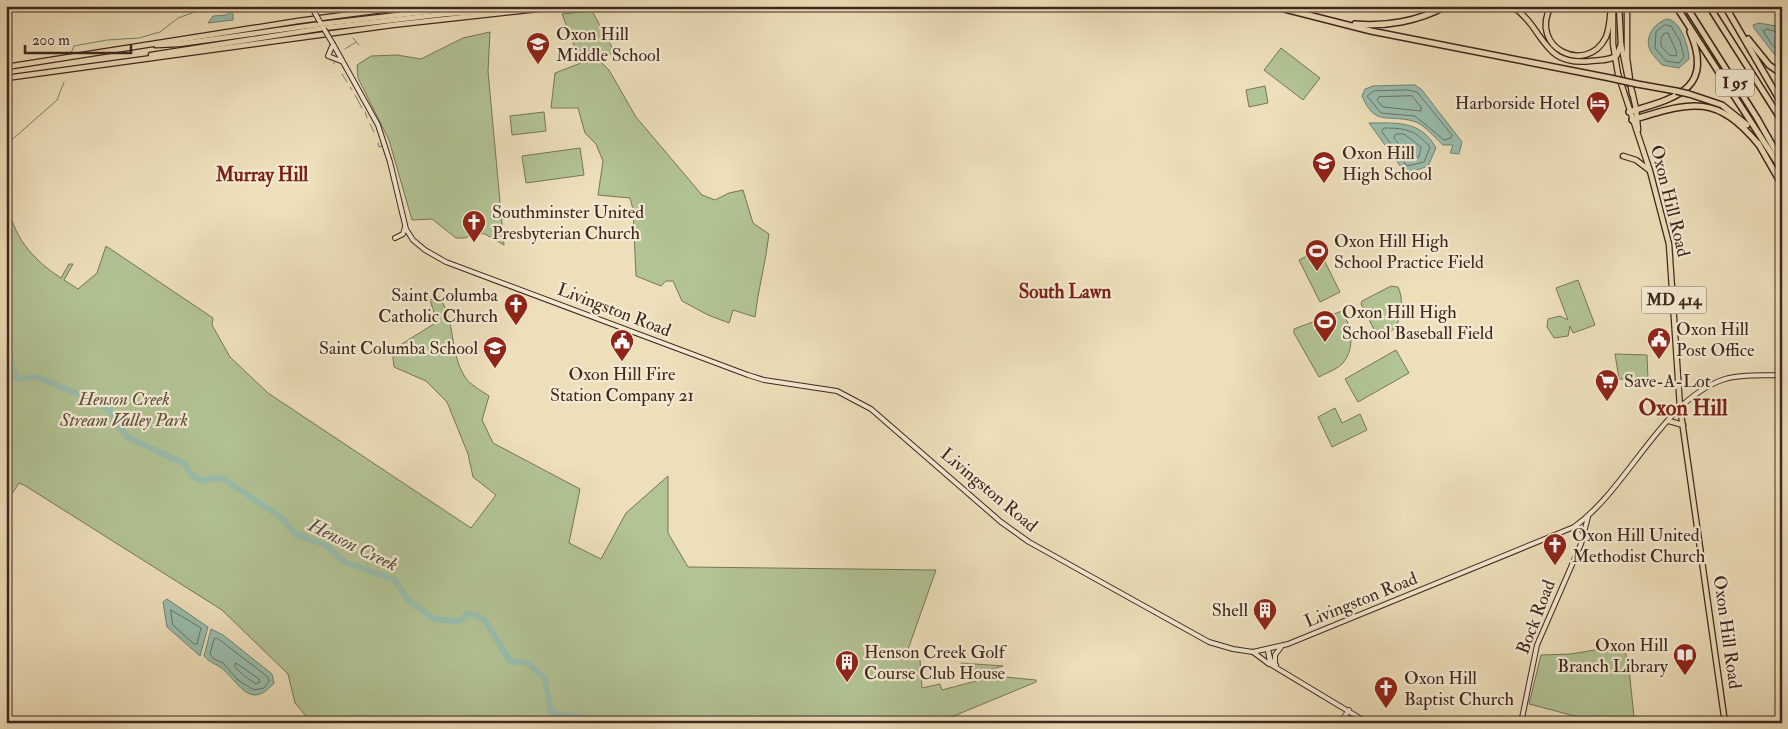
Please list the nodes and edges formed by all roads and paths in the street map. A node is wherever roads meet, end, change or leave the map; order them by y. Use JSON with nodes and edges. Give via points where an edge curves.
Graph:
{"nodes":[{"id":1,"x":311,"y":6,"type":"edge"},
{"id":2,"x":412,"y":6,"type":"edge"},
{"id":3,"x":475,"y":6,"type":"edge"},
{"id":4,"x":565,"y":6,"type":"edge"},
{"id":5,"x":1273,"y":6,"type":"edge"},
{"id":6,"x":1446,"y":6,"type":"edge"},
{"id":7,"x":1512,"y":6,"type":"edge"},
{"id":8,"x":1551,"y":6,"type":"edge"},
{"id":9,"x":1612,"y":6,"type":"edge"},
{"id":10,"x":1619,"y":6,"type":"edge"},
{"id":11,"x":1627,"y":6,"type":"edge"},
{"id":12,"x":1676,"y":6,"type":"edge"},
{"id":13,"x":1686,"y":6,"type":"edge"},
{"id":14,"x":1709,"y":6,"type":"edge"},
{"id":15,"x":1725,"y":6,"type":"edge"},
{"id":16,"x":552,"y":8,"type":"junction"},
{"id":17,"x":1685,"y":20,"type":"junction"},
{"id":18,"x":1342,"y":22,"type":"junction"},
{"id":19,"x":322,"y":26,"type":"junction"},
{"id":20,"x":1738,"y":27,"type":"junction"},
{"id":21,"x":333,"y":44,"type":"junction"},
{"id":22,"x":1621,"y":44,"type":"junction"},
{"id":23,"x":140,"y":45,"type":"junction"},
{"id":24,"x":1615,"y":57,"type":"junction"},
{"id":25,"x":343,"y":62,"type":"junction"},
{"id":26,"x":100,"y":65,"type":"junction"},
{"id":27,"x":6,"y":67,"type":"edge"},
{"id":28,"x":1782,"y":74,"type":"edge"},
{"id":29,"x":6,"y":78,"type":"edge"},
{"id":30,"x":1632,"y":94,"type":"junction"},
{"id":31,"x":1782,"y":104,"type":"edge"},
{"id":32,"x":1636,"y":110,"type":"junction"},
{"id":33,"x":1629,"y":112,"type":"junction"},
{"id":34,"x":1635,"y":119,"type":"junction"},
{"id":35,"x":1782,"y":121,"type":"edge"},
{"id":36,"x":1759,"y":145,"type":"junction"},
{"id":37,"x":1623,"y":156,"type":"dead end"},
{"id":38,"x":1782,"y":162,"type":"edge"},
{"id":39,"x":1782,"y":170,"type":"edge"},
{"id":40,"x":1650,"y":171,"type":"junction"},
{"id":41,"x":1782,"y":185,"type":"edge"},
{"id":42,"x":405,"y":227,"type":"junction"},
{"id":43,"x":395,"y":238,"type":"dead end"},
{"id":44,"x":1782,"y":375,"type":"edge"},
{"id":45,"x":1680,"y":407,"type":"junction"},
{"id":46,"x":1669,"y":421,"type":"junction"},
{"id":47,"x":1683,"y":425,"type":"junction"},
{"id":48,"x":1589,"y":516,"type":"junction"},
{"id":49,"x":1574,"y":527,"type":"junction"},
{"id":50,"x":1582,"y":540,"type":"junction"},
{"id":51,"x":1280,"y":647,"type":"junction"},
{"id":52,"x":1268,"y":650,"type":"junction"},
{"id":53,"x":1253,"y":652,"type":"junction"},
{"id":54,"x":1273,"y":665,"type":"junction"},
{"id":55,"x":1349,"y":710,"type":"junction"},
{"id":56,"x":1340,"y":723,"type":"edge"},
{"id":57,"x":1368,"y":723,"type":"edge"},
{"id":58,"x":1521,"y":723,"type":"edge"},
{"id":59,"x":1725,"y":723,"type":"edge"}],
"edges":[{"from":1,"to":19,"type":"main road","name":"Livingston Road","bridge":true},
{"from":2,"to":23,"type":"main road"},
{"from":3,"to":19,"type":"main road"},
{"from":4,"to":16,"type":"main road"},
{"from":5,"to":18,"type":"highway"},
{"from":6,"to":18,"type":"highway","via":[[1402,22]]},
{"from":7,"to":24,"type":"main road","via":[[1529,21],[1556,57],[1575,62]]},
{"from":8,"to":9,"type":"main road","via":[[1545,23],[1548,38],[1564,53],[1578,56],[1591,52],[1602,42]]},
{"from":9,"to":24,"type":"main road","name":"Oxon Hill Road","number":"MD 414"},
{"from":10,"to":22,"type":"main road","name":"Oxon Hill Road","number":"MD 414"},
{"from":11,"to":30,"type":"main road","via":[[1627,58]]},
{"from":12,"to":17,"type":"highway","number":"I 95"},
{"from":13,"to":38,"type":"highway","number":"I 95"},
{"from":14,"to":35,"type":"highway","number":"I 95"},
{"from":15,"to":20,"type":"highway","number":"I 95"},
{"from":16,"to":19,"type":"main road"},
{"from":16,"to":26,"type":"main road","via":[[392,25]]},
{"from":17,"to":32,"type":"highway","via":[[1697,52],[1697,69],[1692,82],[1679,96]]},
{"from":17,"to":39,"type":"highway","number":"I 95"},
{"from":18,"to":36,"type":"highway","bridge":true,"via":[[1371,31],[1712,100],[1732,111],[1749,128]]},
{"from":19,"to":21,"type":"main road","name":"Livingston Road","bridge":true},
{"from":19,"to":23,"type":"main road","via":[[179,44]]},
{"from":19,"to":26,"type":"main road"},
{"from":20,"to":28,"type":"highway","via":[[1769,65]]},
{"from":20,"to":31,"type":"highway","number":"I 95"},
{"from":21,"to":25,"type":"main road","name":"Livingston Road"},
{"from":21,"to":25,"type":"main road","via":[[328,56]]},
{"from":22,"to":24,"type":"main road"},
{"from":22,"to":30,"type":"main road","name":"Oxon Hill Road","number":"MD 414"},
{"from":23,"to":27,"type":"main road"},
{"from":24,"to":33,"type":"main road","name":"Oxon Hill Road","number":"MD 414"},
{"from":25,"to":42,"type":"main road","name":"Livingston Road","via":[[371,110],[382,137]]},
{"from":26,"to":29,"type":"main road"},
{"from":30,"to":32,"type":"main road","name":"Oxon Hill Road","number":"MD 414"},
{"from":32,"to":33,"type":"highway"},
{"from":32,"to":34,"type":"main road","name":"Oxon Hill Road","number":"MD 414"},
{"from":33,"to":34,"type":"main road","name":"Oxon Hill Road","number":"MD 414"},
{"from":34,"to":36,"type":"highway","via":[[1675,107],[1710,107],[1738,122]]},
{"from":34,"to":40,"type":"main road","name":"Oxon Hill Road","number":"MD 414"},
{"from":36,"to":41,"type":"highway"},
{"from":37,"to":40,"type":"main road","via":[[1639,161]]},
{"from":40,"to":45,"type":"main road","name":"Oxon Hill Road","number":"MD 414","via":[[1670,252]]},
{"from":42,"to":43,"type":"main road","via":[[403,234]]},
{"from":42,"to":53,"type":"main road","name":"Livingston Road","via":[[413,240],[446,262],[748,375],[837,391],[858,400],[1028,542],[1209,642]]},
{"from":44,"to":45,"type":"main road","name":"Livingston Road","via":[[1726,379],[1703,388]]},
{"from":45,"to":46,"type":"main road","name":"Livingston Road"},
{"from":45,"to":47,"type":"main road","name":"Oxon Hill Road","number":"MD 414"},
{"from":46,"to":47,"type":"main road"},
{"from":46,"to":48,"type":"main road","name":"Livingston Road"},
{"from":47,"to":59,"type":"main road","name":"Oxon Hill Road","number":"MD 414"},
{"from":48,"to":49,"type":"main road","name":"Livingston Road"},
{"from":48,"to":50,"type":"main road","name":"Bock Road"},
{"from":49,"to":50,"type":"main road"},
{"from":49,"to":51,"type":"main road","name":"Livingston Road"},
{"from":50,"to":58,"type":"main road","name":"Bock Road","via":[[1537,645]]},
{"from":51,"to":52,"type":"main road","name":"Livingston Road"},
{"from":51,"to":54,"type":"main road","via":[[1274,655]]},
{"from":52,"to":53,"type":"main road","name":"Livingston Road"},
{"from":52,"to":54,"type":"main road"},
{"from":53,"to":54,"type":"main road"},
{"from":54,"to":55,"type":"main road"},
{"from":55,"to":56,"type":"main road"},
{"from":55,"to":57,"type":"main road"}]}
